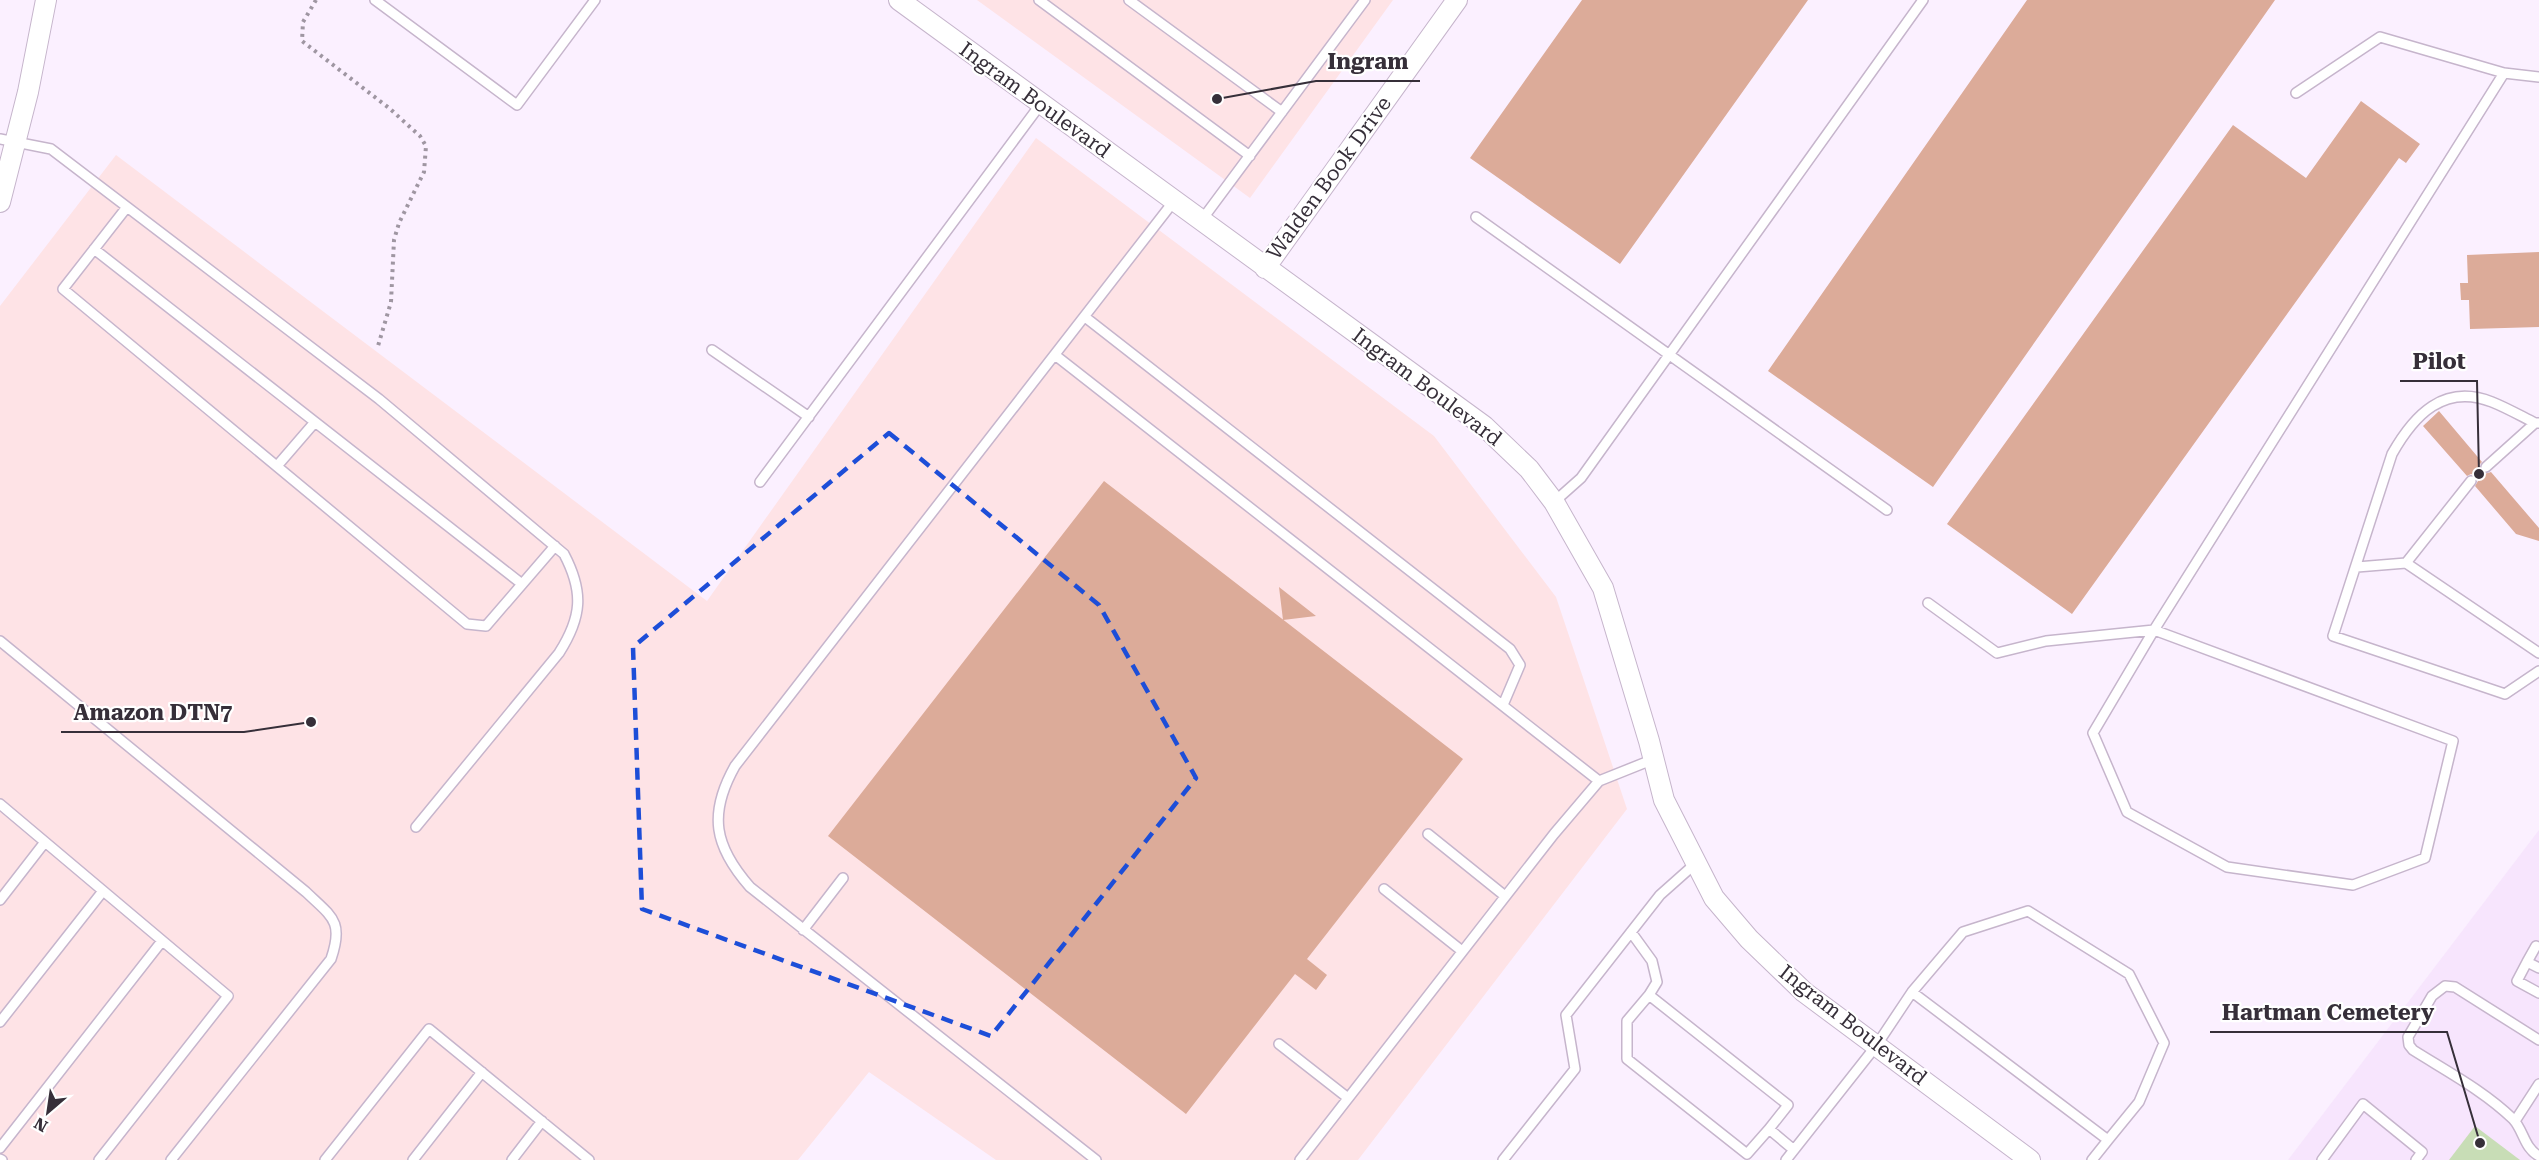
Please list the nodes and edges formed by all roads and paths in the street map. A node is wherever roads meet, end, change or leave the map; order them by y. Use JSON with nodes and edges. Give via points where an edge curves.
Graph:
{"nodes":[{"id":1,"x":46,"y":0,"type":"edge"},
{"id":2,"x":316,"y":0,"type":"edge"},
{"id":3,"x":375,"y":0,"type":"edge"},
{"id":4,"x":595,"y":0,"type":"edge"},
{"id":5,"x":899,"y":0,"type":"edge"},
{"id":6,"x":1039,"y":0,"type":"edge"},
{"id":7,"x":1129,"y":0,"type":"edge"},
{"id":8,"x":1365,"y":0,"type":"edge"},
{"id":9,"x":1457,"y":0,"type":"edge"},
{"id":10,"x":1923,"y":0,"type":"edge"},
{"id":11,"x":2504,"y":73,"type":"junction"},
{"id":12,"x":2539,"y":76,"type":"edge"},
{"id":13,"x":2296,"y":93,"type":"dead end"},
{"id":14,"x":1040,"y":105,"type":"junction"},
{"id":15,"x":1282,"y":112,"type":"junction"},
{"id":16,"x":8,"y":141,"type":"edge"},
{"id":17,"x":1250,"y":156,"type":"junction"},
{"id":18,"x":1174,"y":201,"type":"junction"},
{"id":19,"x":0,"y":202,"type":"edge"},
{"id":20,"x":127,"y":207,"type":"junction"},
{"id":21,"x":1476,"y":217,"type":"dead end"},
{"id":22,"x":1201,"y":221,"type":"junction"},
{"id":23,"x":94,"y":249,"type":"junction"},
{"id":24,"x":1265,"y":268,"type":"junction"},
{"id":25,"x":1085,"y":317,"type":"junction"},
{"id":26,"x":378,"y":346,"type":"dead end"},
{"id":27,"x":712,"y":350,"type":"dead end"},
{"id":28,"x":1054,"y":355,"type":"junction"},
{"id":29,"x":1670,"y":357,"type":"junction"},
{"id":30,"x":809,"y":417,"type":"junction"},
{"id":31,"x":315,"y":422,"type":"junction"},
{"id":32,"x":2537,"y":423,"type":"edge"},
{"id":33,"x":277,"y":466,"type":"junction"},
{"id":34,"x":2486,"y":467,"type":"dead end"},
{"id":35,"x":2471,"y":481,"type":"dead end"},
{"id":36,"x":760,"y":482,"type":"dead end"},
{"id":37,"x":1554,"y":502,"type":"junction"},
{"id":38,"x":1887,"y":510,"type":"dead end"},
{"id":39,"x":555,"y":546,"type":"junction"},
{"id":40,"x":2406,"y":563,"type":"junction"},
{"id":41,"x":2357,"y":567,"type":"junction"},
{"id":42,"x":522,"y":584,"type":"junction"},
{"id":43,"x":1928,"y":603,"type":"dead end"},
{"id":44,"x":2154,"y":630,"type":"junction"},
{"id":45,"x":0,"y":641,"type":"edge"},
{"id":46,"x":2539,"y":653,"type":"edge"},
{"id":47,"x":2539,"y":671,"type":"edge"},
{"id":48,"x":1503,"y":705,"type":"junction"},
{"id":49,"x":1654,"y":759,"type":"junction"},
{"id":50,"x":1599,"y":781,"type":"junction"},
{"id":51,"x":0,"y":804,"type":"edge"},
{"id":52,"x":416,"y":827,"type":"dead end"},
{"id":53,"x":1428,"y":834,"type":"dead end"},
{"id":54,"x":45,"y":842,"type":"junction"},
{"id":55,"x":1696,"y":863,"type":"junction"},
{"id":56,"x":843,"y":878,"type":"dead end"},
{"id":57,"x":1384,"y":889,"type":"dead end"},
{"id":58,"x":103,"y":891,"type":"junction"},
{"id":59,"x":1505,"y":896,"type":"junction"},
{"id":60,"x":0,"y":900,"type":"edge"},
{"id":61,"x":803,"y":930,"type":"junction"},
{"id":62,"x":1631,"y":932,"type":"junction"},
{"id":63,"x":162,"y":941,"type":"junction"},
{"id":64,"x":2536,"y":946,"type":"dead end"},
{"id":65,"x":1462,"y":951,"type":"junction"},
{"id":66,"x":2527,"y":962,"type":"junction"},
{"id":67,"x":2539,"y":968,"type":"edge"},
{"id":68,"x":1912,"y":992,"type":"junction"},
{"id":69,"x":2539,"y":993,"type":"edge"},
{"id":70,"x":1649,"y":995,"type":"junction"},
{"id":71,"x":0,"y":1022,"type":"edge"},
{"id":72,"x":2539,"y":1040,"type":"edge"},
{"id":73,"x":1279,"y":1044,"type":"dead end"},
{"id":74,"x":1876,"y":1046,"type":"junction"},
{"id":75,"x":482,"y":1072,"type":"junction"},
{"id":76,"x":2539,"y":1084,"type":"edge"},
{"id":77,"x":1348,"y":1098,"type":"junction"},
{"id":78,"x":542,"y":1121,"type":"junction"},
{"id":79,"x":2515,"y":1121,"type":"junction"},
{"id":80,"x":1769,"y":1130,"type":"junction"},
{"id":81,"x":2108,"y":1140,"type":"junction"},
{"id":82,"x":0,"y":1148,"type":"edge"},
{"id":83,"x":1794,"y":1150,"type":"junction"},
{"id":84,"x":2539,"y":1156,"type":"edge"},
{"id":85,"x":99,"y":1160,"type":"edge"},
{"id":86,"x":171,"y":1160,"type":"edge"},
{"id":87,"x":325,"y":1160,"type":"edge"},
{"id":88,"x":413,"y":1160,"type":"edge"},
{"id":89,"x":512,"y":1160,"type":"edge"},
{"id":90,"x":589,"y":1160,"type":"edge"},
{"id":91,"x":1096,"y":1160,"type":"edge"},
{"id":92,"x":1300,"y":1160,"type":"edge"},
{"id":93,"x":1503,"y":1160,"type":"edge"},
{"id":94,"x":1786,"y":1160,"type":"edge"},
{"id":95,"x":2030,"y":1160,"type":"edge"},
{"id":96,"x":2092,"y":1160,"type":"edge"},
{"id":97,"x":2323,"y":1160,"type":"edge"},
{"id":98,"x":2416,"y":1160,"type":"edge"}],
"edges":[{"from":1,"to":16,"type":"street"},
{"from":2,"to":26,"type":"path","via":[[301,29],[302,41],[389,108],[426,146],[424,172],[394,240],[391,302]]},
{"from":3,"to":4,"type":"lane","via":[[517,105]]},
{"from":5,"to":14,"type":"street","name":"Ingram Boulevard"},
{"from":6,"to":17,"type":"lane"},
{"from":7,"to":15,"type":"lane"},
{"from":8,"to":15,"type":"lane"},
{"from":9,"to":24,"type":"street","name":"Walden Book Drive"},
{"from":10,"to":29,"type":"lane"},
{"from":11,"to":12,"type":"lane"},
{"from":11,"to":13,"type":"lane","via":[[2380,37]]},
{"from":11,"to":44,"type":"lane"},
{"from":14,"to":18,"type":"street","name":"Ingram Boulevard"},
{"from":14,"to":30,"type":"lane"},
{"from":15,"to":17,"type":"lane"},
{"from":16,"to":19,"type":"street"},
{"from":16,"to":20,"type":"lane","via":[[51,149]]},
{"from":17,"to":22,"type":"lane"},
{"from":18,"to":22,"type":"street","name":"Ingram Boulevard"},
{"from":18,"to":25,"type":"lane"},
{"from":20,"to":23,"type":"lane"},
{"from":20,"to":39,"type":"lane","via":[[379,399]]},
{"from":21,"to":29,"type":"lane"},
{"from":22,"to":24,"type":"street","name":"Ingram Boulevard"},
{"from":23,"to":31,"type":"lane"},
{"from":23,"to":33,"type":"lane","via":[[63,289]]},
{"from":24,"to":37,"type":"street","name":"Ingram Boulevard","via":[[1484,426],[1529,469]]},
{"from":25,"to":28,"type":"lane"},
{"from":25,"to":48,"type":"lane","via":[[1510,649],[1520,665]]},
{"from":27,"to":30,"type":"lane"},
{"from":28,"to":48,"type":"lane"},
{"from":28,"to":61,"type":"lane","via":[[727,780],[719,819],[729,861],[750,887]]},
{"from":29,"to":37,"type":"lane","via":[[1581,478]]},
{"from":29,"to":38,"type":"lane"},
{"from":30,"to":36,"type":"lane"},
{"from":31,"to":33,"type":"lane"},
{"from":31,"to":42,"type":"lane"},
{"from":32,"to":34,"type":"lane"},
{"from":32,"to":41,"type":"lane","via":[[2491,401],[2462,396],[2433,404],[2406,429],[2392,454]]},
{"from":33,"to":42,"type":"lane","via":[[467,624],[486,626]]},
{"from":35,"to":40,"type":"lane"},
{"from":37,"to":49,"type":"street","name":"Ingram Boulevard","via":[[1603,588]]},
{"from":39,"to":42,"type":"lane"},
{"from":39,"to":52,"type":"lane","via":[[574,572],[578,604],[573,631]]},
{"from":40,"to":41,"type":"lane"},
{"from":40,"to":46,"type":"lane"},
{"from":41,"to":47,"type":"lane","via":[[2333,636],[2505,694]]},
{"from":43,"to":44,"type":"lane","via":[[1997,653],[2046,641]]},
{"from":44,"to":44,"type":"lane","via":[[2093,733],[2127,812],[2227,867],[2353,885],[2425,858],[2453,741]]},
{"from":45,"to":86,"type":"lane","via":[[306,892],[332,918],[338,937],[331,959]]},
{"from":48,"to":50,"type":"lane"},
{"from":49,"to":50,"type":"lane"},
{"from":49,"to":55,"type":"street","name":"Ingram Boulevard","via":[[1664,800]]},
{"from":50,"to":59,"type":"lane"},
{"from":51,"to":54,"type":"lane"},
{"from":53,"to":59,"type":"lane"},
{"from":54,"to":58,"type":"lane"},
{"from":54,"to":60,"type":"lane"},
{"from":55,"to":62,"type":"lane","via":[[1660,895]]},
{"from":55,"to":74,"type":"street","name":"Ingram Boulevard","via":[[1714,898],[1749,939],[1804,992]]},
{"from":56,"to":61,"type":"lane"},
{"from":57,"to":65,"type":"lane"},
{"from":58,"to":63,"type":"lane"},
{"from":58,"to":71,"type":"lane"},
{"from":59,"to":65,"type":"lane"},
{"from":61,"to":91,"type":"lane"},
{"from":62,"to":70,"type":"lane","via":[[1652,961],[1657,982]]},
{"from":62,"to":93,"type":"lane","via":[[1566,1015],[1575,1069]]},
{"from":63,"to":82,"type":"lane"},
{"from":63,"to":85,"type":"lane","via":[[228,996]]},
{"from":64,"to":66,"type":"lane"},
{"from":65,"to":77,"type":"lane"},
{"from":66,"to":67,"type":"lane"},
{"from":66,"to":69,"type":"lane","via":[[2517,981]]},
{"from":68,"to":74,"type":"lane"},
{"from":68,"to":81,"type":"lane"},
{"from":68,"to":81,"type":"lane","via":[[1963,932],[2028,911],[2128,974],[2164,1043],[2139,1102]]},
{"from":70,"to":80,"type":"lane","via":[[1788,1106]]},
{"from":70,"to":80,"type":"lane","via":[[1627,1021],[1627,1059],[1747,1154]]},
{"from":72,"to":79,"type":"lane","via":[[2455,987],[2445,986],[2432,996],[2409,1037],[2413,1050],[2484,1094]]},
{"from":73,"to":77,"type":"lane"},
{"from":74,"to":83,"type":"lane"},
{"from":74,"to":95,"type":"street","name":"Ingram Boulevard"},
{"from":75,"to":78,"type":"lane"},
{"from":75,"to":87,"type":"lane","via":[[429,1029]]},
{"from":75,"to":88,"type":"lane"},
{"from":76,"to":79,"type":"lane"},
{"from":77,"to":92,"type":"lane"},
{"from":78,"to":89,"type":"lane"},
{"from":78,"to":90,"type":"lane"},
{"from":79,"to":84,"type":"lane","via":[[2530,1151]]},
{"from":80,"to":83,"type":"lane"},
{"from":81,"to":96,"type":"lane"},
{"from":83,"to":94,"type":"lane"},
{"from":97,"to":98,"type":"lane","via":[[2362,1104],[2422,1152]]}]}
